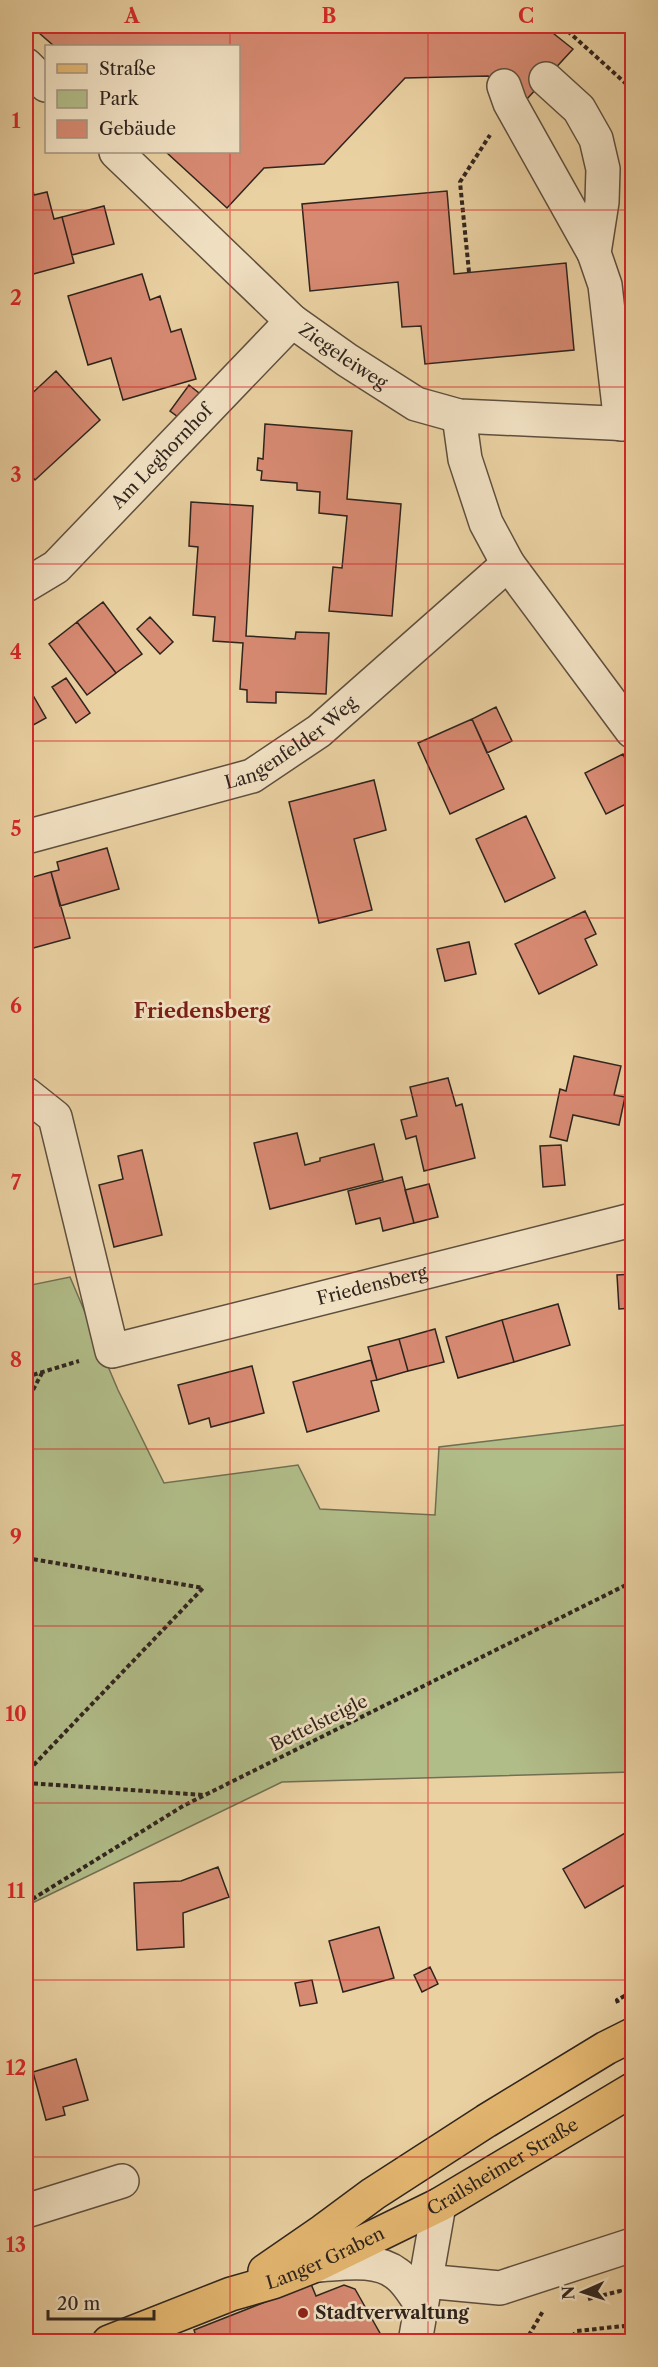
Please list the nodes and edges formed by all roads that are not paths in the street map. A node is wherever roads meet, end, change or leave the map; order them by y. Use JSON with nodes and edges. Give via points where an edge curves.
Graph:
{"nodes":[{"id":1,"x":26,"y":65,"type":"edge"},
{"id":2,"x":546,"y":79,"type":"dead end"},
{"id":3,"x":45,"y":84,"type":"edge"},
{"id":4,"x":507,"y":95,"type":"road end"},
{"id":5,"x":117,"y":153,"type":"edge"},
{"id":6,"x":594,"y":253,"type":"junction"},
{"id":7,"x":292,"y":321,"type":"junction"},
{"id":8,"x":459,"y":416,"type":"junction"},
{"id":9,"x":627,"y":424,"type":"edge"},
{"id":10,"x":508,"y":564,"type":"junction"},
{"id":11,"x":26,"y":585,"type":"edge"},
{"id":12,"x":632,"y":730,"type":"edge"},
{"id":13,"x":26,"y":837,"type":"edge"},
{"id":14,"x":26,"y":1094,"type":"edge"},
{"id":15,"x":633,"y":1220,"type":"edge"},
{"id":16,"x":633,"y":2035,"type":"edge"},
{"id":17,"x":633,"y":2090,"type":"edge"},
{"id":18,"x":468,"y":2132,"type":"junction"},
{"id":19,"x":122,"y":2181,"type":"dead end"},
{"id":20,"x":439,"y":2205,"type":"junction"},
{"id":21,"x":26,"y":2211,"type":"edge"},
{"id":22,"x":633,"y":2245,"type":"edge"},
{"id":23,"x":316,"y":2265,"type":"junction"},
{"id":24,"x":423,"y":2292,"type":"junction"},
{"id":25,"x":231,"y":2294,"type":"junction"},
{"id":26,"x":109,"y":2342,"type":"edge"},
{"id":27,"x":415,"y":2342,"type":"edge"}],
"edges":[{"from":1,"to":3,"type":"street"},
{"from":2,"to":6,"type":"street","via":[[579,109],[596,139],[603,169]]},
{"from":4,"to":6,"type":"street"},
{"from":5,"to":7,"type":"street","name":"Ziegeleiweg"},
{"from":6,"to":9,"type":"street","via":[[605,285]]},
{"from":7,"to":8,"type":"street","name":"Ziegeleiweg","via":[[416,404]]},
{"from":7,"to":11,"type":"street","name":"Am Leghornhof","via":[[56,567]]},
{"from":8,"to":9,"type":"street","name":"Ziegeleiweg"},
{"from":8,"to":10,"type":"street","via":[[465,459],[486,523]]},
{"from":10,"to":12,"type":"street"},
{"from":10,"to":13,"type":"street","name":"Langenfelder Weg","via":[[319,731],[252,776]]},
{"from":14,"to":15,"type":"street","name":"Friedensberg","via":[[55,1117],[112,1351]]},
{"from":16,"to":18,"type":"main road","name":"Crailsheimer Straße"},
{"from":17,"to":20,"type":"main road","name":"Crailsheimer Straße"},
{"from":18,"to":20,"type":"main road","name":"Crailsheimer Straße"},
{"from":18,"to":25,"type":"main road","name":"Crailsheimer Straße"},
{"from":19,"to":21,"type":"street"},
{"from":20,"to":23,"type":"main road","name":"Langer Graben"},
{"from":20,"to":24,"type":"street"},
{"from":22,"to":24,"type":"street","via":[[500,2288]]},
{"from":23,"to":24,"type":"street","via":[[356,2263],[386,2268]]},
{"from":23,"to":25,"type":"main road","name":"Langer Graben"},
{"from":24,"to":27,"type":"street"},
{"from":25,"to":26,"type":"main road","name":"Langer Graben"}]}
